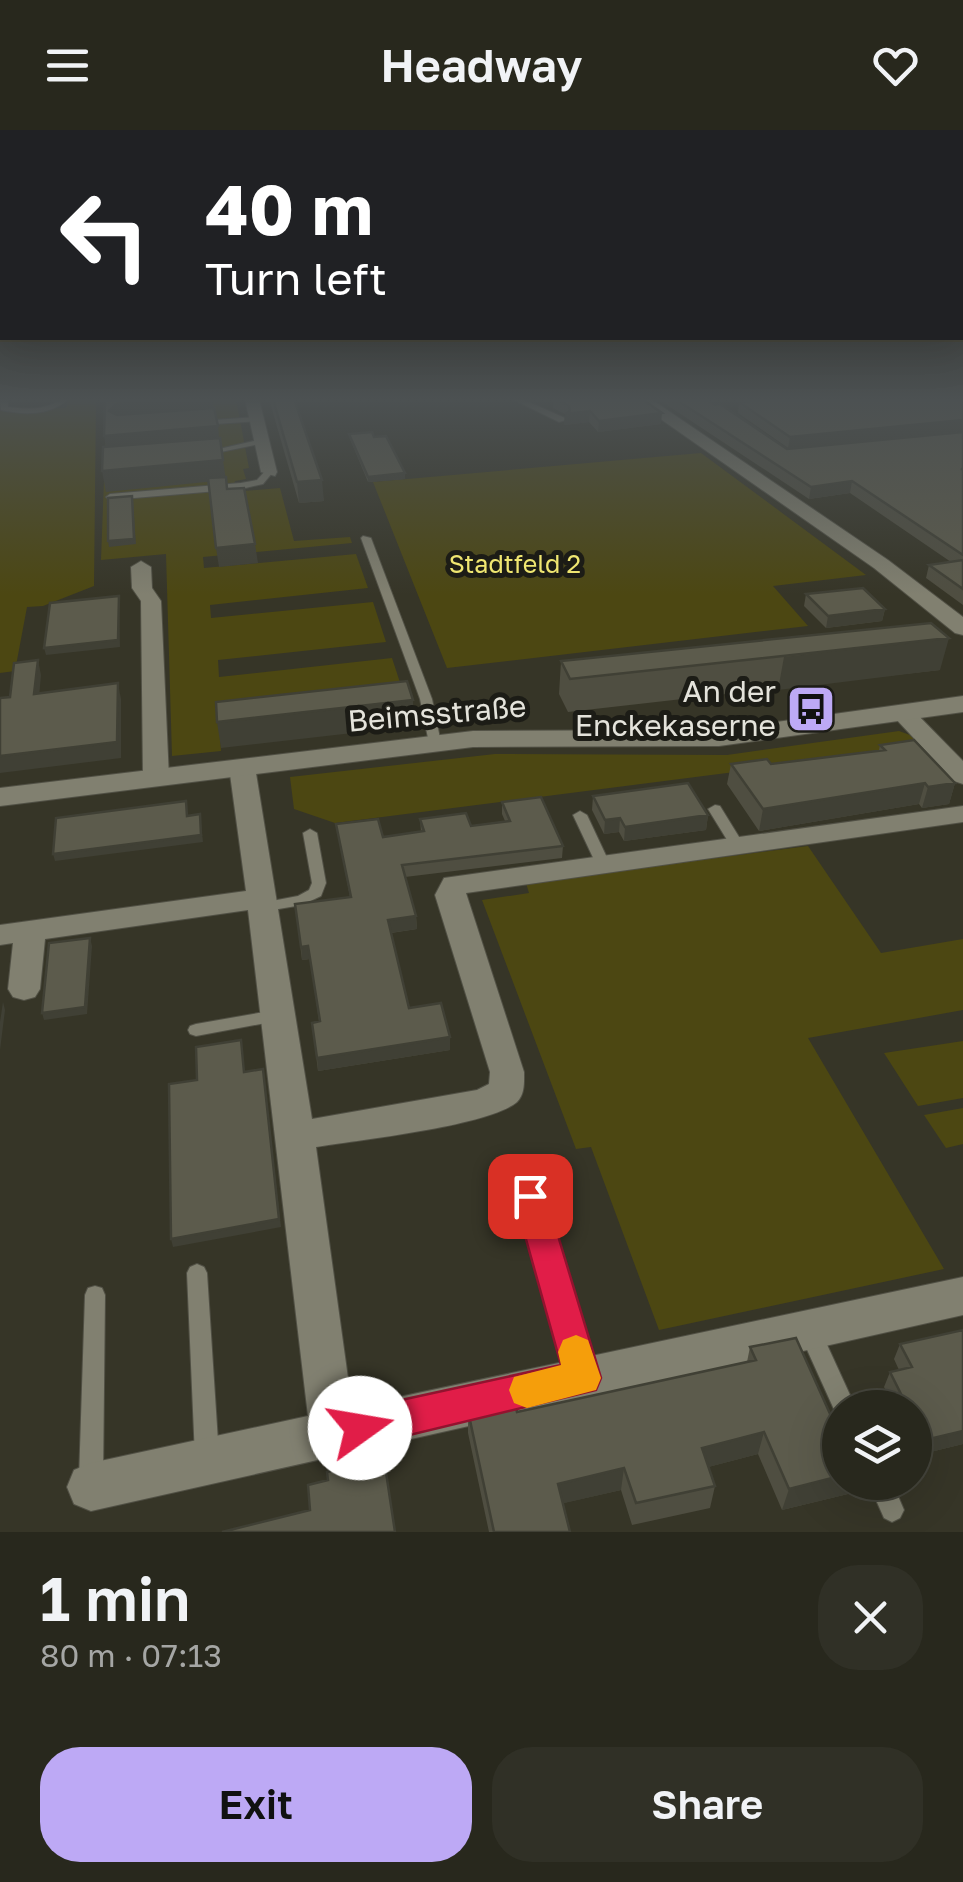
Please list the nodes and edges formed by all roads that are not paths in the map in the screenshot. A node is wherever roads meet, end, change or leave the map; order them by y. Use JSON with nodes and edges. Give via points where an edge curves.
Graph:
{"nodes":[{"id":1,"x":267,"y":464,"type":"edge"},
{"id":2,"x":736,"y":464,"type":"edge"},
{"id":3,"x":269,"y":472,"type":"joint"},
{"id":4,"x":110,"y":497,"type":"edge"},
{"id":5,"x":366,"y":538,"type":"dead end"},
{"id":6,"x":142,"y":567,"type":"dead end"},
{"id":7,"x":963,"y":628,"type":"edge"},
{"id":8,"x":963,"y":704,"type":"edge"},
{"id":9,"x":903,"y":713,"type":"junction"},
{"id":10,"x":435,"y":743,"type":"junction"},
{"id":11,"x":242,"y":767,"type":"junction"},
{"id":12,"x":963,"y":776,"type":"edge"},
{"id":13,"x":156,"y":778,"type":"junction"},
{"id":14,"x":0,"y":797,"type":"edge"},
{"id":15,"x":715,"y":809,"type":"dead end"},
{"id":16,"x":963,"y":814,"type":"edge"},
{"id":17,"x":580,"y":815,"type":"dead end"},
{"id":18,"x":310,"y":834,"type":"dead end"},
{"id":19,"x":738,"y":846,"type":"junction"},
{"id":20,"x":603,"y":864,"type":"junction"},
{"id":21,"x":260,"y":903,"type":"junction"},
{"id":22,"x":15,"y":933,"type":"edge"},
{"id":23,"x":24,"y":989,"type":"dead end"},
{"id":24,"x":276,"y":1016,"type":"junction"},
{"id":25,"x":196,"y":1030,"type":"dead end"},
{"id":26,"x":296,"y":1136,"type":"junction"},
{"id":27,"x":530,"y":1196,"type":"dead end"},
{"id":28,"x":197,"y":1273,"type":"dead end"},
{"id":29,"x":94,"y":1294,"type":"dead end"},
{"id":30,"x":963,"y":1296,"type":"edge"},
{"id":31,"x":808,"y":1327,"type":"junction"},
{"id":32,"x":583,"y":1378,"type":"junction"},
{"id":33,"x":837,"y":1390,"type":"edge"},
{"id":34,"x":334,"y":1434,"type":"junction"},
{"id":35,"x":207,"y":1462,"type":"junction"},
{"id":36,"x":91,"y":1487,"type":"joint"},
{"id":37,"x":888,"y":1500,"type":"edge"},
{"id":38,"x":892,"y":1510,"type":"dead end"}],
"edges":[{"from":1,"to":3,"type":"street"},
{"from":2,"to":7,"type":"street"},
{"from":3,"to":4,"type":"lane","via":[[241,486]]},
{"from":5,"to":10,"type":"lane","via":[[426,698]]},
{"from":6,"to":13,"type":"street","via":[[142,588],[152,600]]},
{"from":8,"to":9,"type":"street","name":"Beimsstraße"},
{"from":9,"to":10,"type":"street","name":"Beimsstraße","via":[[719,738]]},
{"from":9,"to":12,"type":"street"},
{"from":10,"to":11,"type":"street","name":"Beimsstraße"},
{"from":11,"to":13,"type":"street","name":"Beimsstraße"},
{"from":11,"to":21,"type":"street"},
{"from":13,"to":14,"type":"street","name":"Beimsstraße"},
{"from":15,"to":19,"type":"lane"},
{"from":16,"to":19,"type":"street"},
{"from":17,"to":20,"type":"lane"},
{"from":18,"to":21,"type":"lane","via":[[316,893]]},
{"from":19,"to":20,"type":"street"},
{"from":20,"to":26,"type":"street","via":[[450,889],[508,1072],[503,1094],[485,1103]]},
{"from":21,"to":22,"type":"street"},
{"from":21,"to":24,"type":"street"},
{"from":22,"to":23,"type":"street"},
{"from":24,"to":25,"type":"lane"},
{"from":24,"to":26,"type":"street"},
{"from":26,"to":34,"type":"street"},
{"from":27,"to":32,"type":"lane"},
{"from":28,"to":35,"type":"lane"},
{"from":29,"to":36,"type":"lane"},
{"from":30,"to":31,"type":"street"},
{"from":31,"to":32,"type":"street"},
{"from":31,"to":33,"type":"lane"},
{"from":32,"to":34,"type":"street"},
{"from":34,"to":35,"type":"street"},
{"from":35,"to":36,"type":"street"},
{"from":37,"to":38,"type":"lane"}]}
